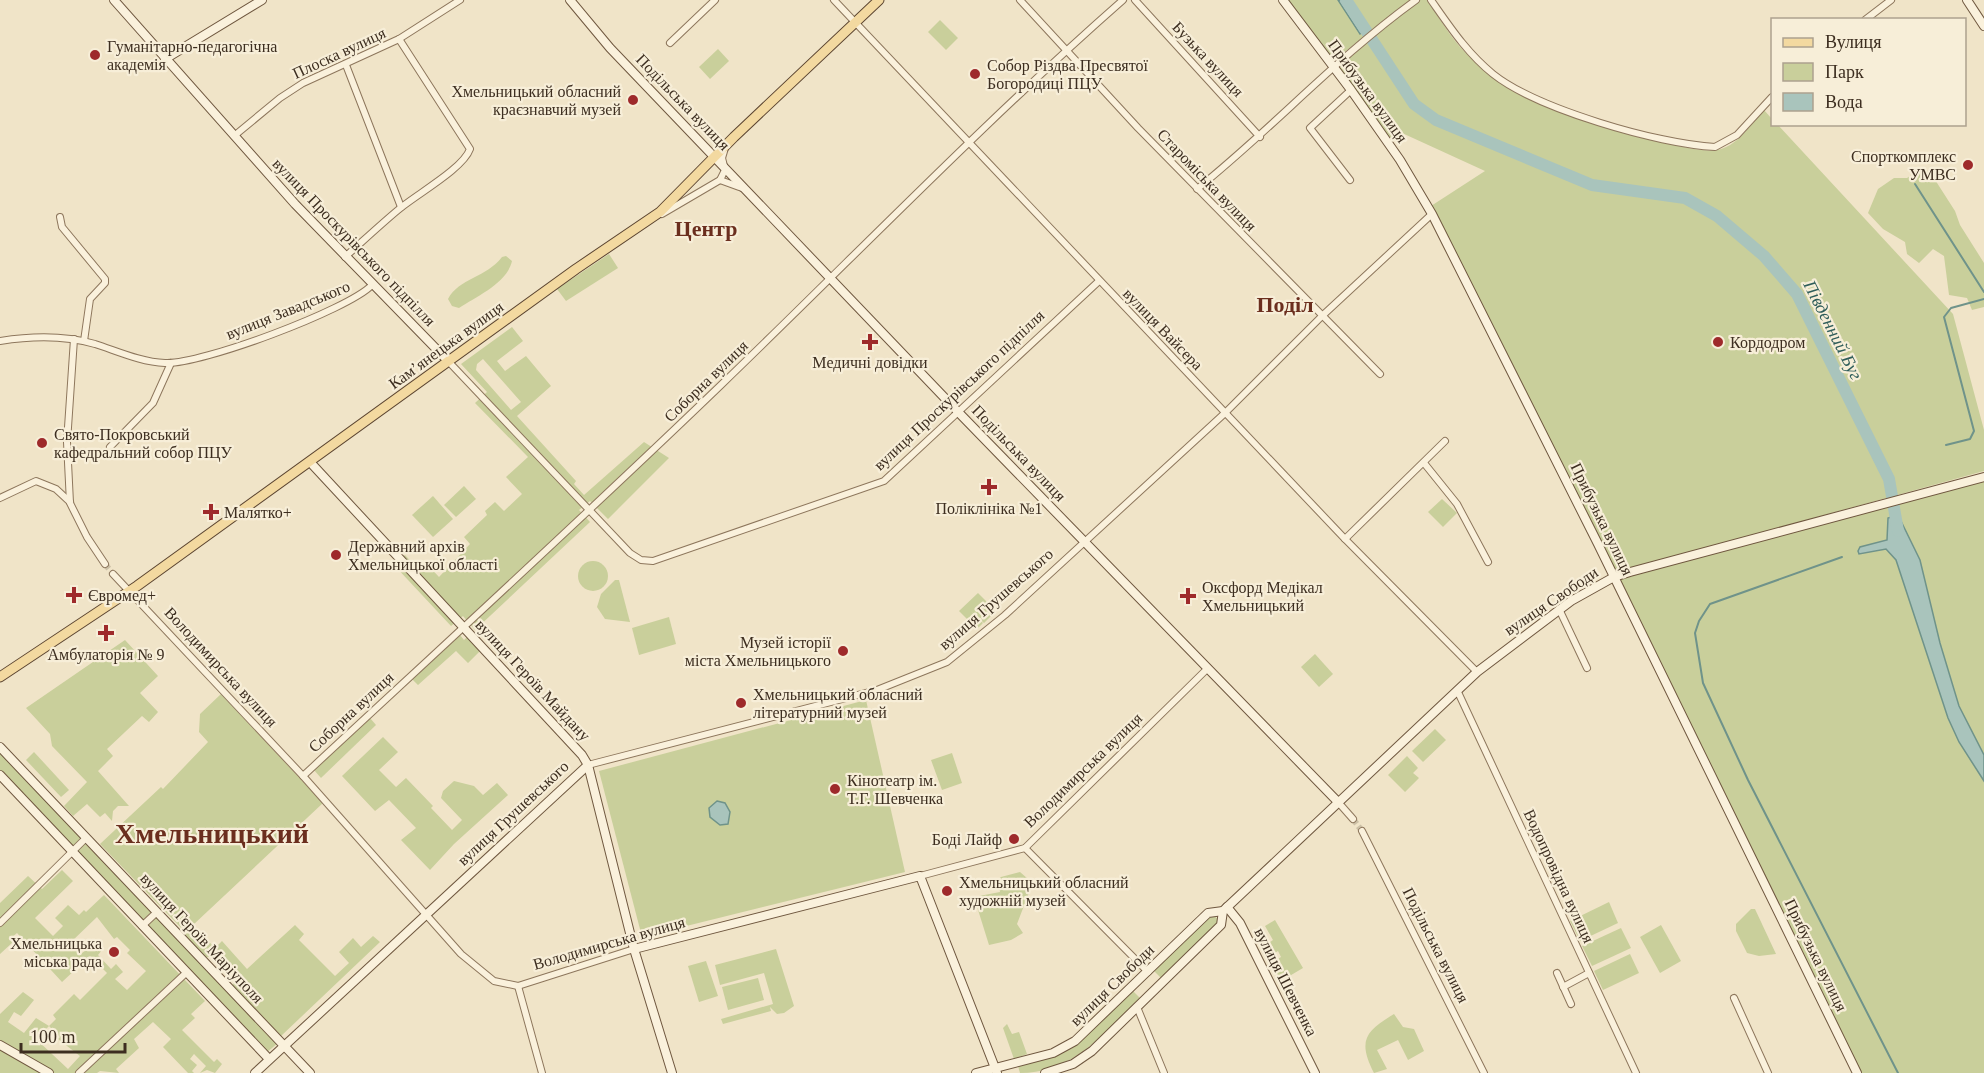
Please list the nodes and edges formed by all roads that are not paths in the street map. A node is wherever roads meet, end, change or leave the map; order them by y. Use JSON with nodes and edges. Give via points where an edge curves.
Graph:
{"nodes":[{"id":1,"x":114,"y":0,"type":"edge"},
{"id":2,"x":460,"y":0,"type":"edge"},
{"id":3,"x":570,"y":0,"type":"edge"},
{"id":4,"x":715,"y":0,"type":"edge"},
{"id":5,"x":834,"y":0,"type":"edge"},
{"id":6,"x":879,"y":0,"type":"edge"},
{"id":7,"x":1020,"y":0,"type":"edge"},
{"id":8,"x":1123,"y":0,"type":"edge"},
{"id":9,"x":1135,"y":0,"type":"edge"},
{"id":10,"x":1283,"y":0,"type":"edge"},
{"id":11,"x":1416,"y":0,"type":"edge"},
{"id":12,"x":1431,"y":0,"type":"edge"},
{"id":13,"x":1891,"y":0,"type":"edge"},
{"id":14,"x":1967,"y":0,"type":"edge"},
{"id":15,"x":260,"y":1,"type":"edge"},
{"id":16,"x":1868,"y":18,"type":"edge"},
{"id":17,"x":855,"y":23,"type":"junction"},
{"id":18,"x":1984,"y":26,"type":"edge"},
{"id":19,"x":399,"y":39,"type":"junction"},
{"id":20,"x":670,"y":43,"type":"dead end"},
{"id":21,"x":1066,"y":50,"type":"junction"},
{"id":22,"x":165,"y":59,"type":"junction"},
{"id":23,"x":346,"y":65,"type":"junction"},
{"id":24,"x":1333,"y":66,"type":"junction"},
{"id":25,"x":1351,"y":90,"type":"junction"},
{"id":26,"x":1771,"y":99,"type":"edge"},
{"id":27,"x":234,"y":136,"type":"junction"},
{"id":28,"x":1260,"y":136,"type":"junction"},
{"id":29,"x":728,"y":143,"type":"junction"},
{"id":30,"x":969,"y":143,"type":"junction"},
{"id":31,"x":715,"y":156,"type":"junction"},
{"id":32,"x":725,"y":167,"type":"junction"},
{"id":33,"x":720,"y":180,"type":"junction"},
{"id":34,"x":1350,"y":180,"type":"dead end"},
{"id":35,"x":1197,"y":189,"type":"junction"},
{"id":36,"x":750,"y":194,"type":"junction"},
{"id":37,"x":401,"y":207,"type":"junction"},
{"id":38,"x":1432,"y":214,"type":"junction"},
{"id":39,"x":60,"y":217,"type":"dead end"},
{"id":40,"x":646,"y":223,"type":"junction"},
{"id":41,"x":345,"y":257,"type":"junction"},
{"id":42,"x":831,"y":278,"type":"junction"},
{"id":43,"x":1099,"y":281,"type":"junction"},
{"id":44,"x":372,"y":285,"type":"junction"},
{"id":45,"x":1322,"y":316,"type":"junction"},
{"id":46,"x":74,"y":339,"type":"junction"},
{"id":47,"x":0,"y":341,"type":"edge"},
{"id":48,"x":84,"y":341,"type":"junction"},
{"id":49,"x":448,"y":362,"type":"junction"},
{"id":50,"x":171,"y":363,"type":"junction"},
{"id":51,"x":1380,"y":374,"type":"dead end"},
{"id":52,"x":958,"y":412,"type":"junction"},
{"id":53,"x":1225,"y":413,"type":"junction"},
{"id":54,"x":1445,"y":441,"type":"dead end"},
{"id":55,"x":110,"y":447,"type":"dead end"},
{"id":56,"x":310,"y":462,"type":"junction"},
{"id":57,"x":1424,"y":463,"type":"junction"},
{"id":58,"x":1984,"y":477,"type":"edge"},
{"id":59,"x":0,"y":498,"type":"edge"},
{"id":60,"x":70,"y":503,"type":"junction"},
{"id":61,"x":590,"y":512,"type":"junction"},
{"id":62,"x":1345,"y":539,"type":"junction"},
{"id":63,"x":1084,"y":541,"type":"junction"},
{"id":64,"x":1488,"y":562,"type":"dead end"},
{"id":65,"x":105,"y":564,"type":"tunnel mouth"},
{"id":66,"x":113,"y":574,"type":"tunnel mouth"},
{"id":67,"x":1614,"y":577,"type":"junction"},
{"id":68,"x":129,"y":591,"type":"junction"},
{"id":69,"x":1559,"y":609,"type":"junction"},
{"id":70,"x":464,"y":627,"type":"junction"},
{"id":71,"x":1208,"y":668,"type":"junction"},
{"id":72,"x":1587,"y":668,"type":"dead end"},
{"id":73,"x":1477,"y":672,"type":"junction"},
{"id":74,"x":0,"y":677,"type":"edge"},
{"id":75,"x":1457,"y":690,"type":"junction"},
{"id":76,"x":1,"y":749,"type":"edge"},
{"id":77,"x":588,"y":765,"type":"junction"},
{"id":78,"x":0,"y":776,"type":"edge"},
{"id":79,"x":303,"y":776,"type":"junction"},
{"id":80,"x":1338,"y":802,"type":"junction"},
{"id":81,"x":1353,"y":819,"type":"tunnel mouth"},
{"id":82,"x":1362,"y":831,"type":"tunnel mouth"},
{"id":83,"x":86,"y":838,"type":"junction"},
{"id":84,"x":1024,"y":848,"type":"junction"},
{"id":85,"x":72,"y":852,"type":"junction"},
{"id":86,"x":920,"y":876,"type":"junction"},
{"id":87,"x":1225,"y":909,"type":"junction"},
{"id":88,"x":157,"y":912,"type":"junction"},
{"id":89,"x":426,"y":914,"type":"junction"},
{"id":90,"x":0,"y":923,"type":"edge"},
{"id":91,"x":142,"y":926,"type":"junction"},
{"id":92,"x":634,"y":949,"type":"junction"},
{"id":93,"x":187,"y":972,"type":"junction"},
{"id":94,"x":1148,"y":972,"type":"junction"},
{"id":95,"x":1557,"y":973,"type":"dead end"},
{"id":96,"x":1589,"y":973,"type":"junction"},
{"id":97,"x":518,"y":986,"type":"junction"},
{"id":98,"x":1563,"y":987,"type":"junction"},
{"id":99,"x":1734,"y":998,"type":"dead end"},
{"id":100,"x":1571,"y":1004,"type":"dead end"},
{"id":101,"x":1137,"y":1007,"type":"junction"},
{"id":102,"x":0,"y":1045,"type":"edge"},
{"id":103,"x":283,"y":1046,"type":"junction"},
{"id":104,"x":269,"y":1059,"type":"junction"},
{"id":105,"x":997,"y":1071,"type":"edge"},
{"id":106,"x":49,"y":1073,"type":"edge"},
{"id":107,"x":79,"y":1073,"type":"edge"},
{"id":108,"x":255,"y":1073,"type":"edge"},
{"id":109,"x":310,"y":1073,"type":"edge"},
{"id":110,"x":542,"y":1073,"type":"edge"},
{"id":111,"x":672,"y":1073,"type":"edge"},
{"id":112,"x":976,"y":1073,"type":"edge"},
{"id":113,"x":1045,"y":1073,"type":"edge"},
{"id":114,"x":1164,"y":1073,"type":"edge"},
{"id":115,"x":1315,"y":1073,"type":"edge"},
{"id":116,"x":1484,"y":1073,"type":"edge"},
{"id":117,"x":1636,"y":1073,"type":"edge"},
{"id":118,"x":1768,"y":1073,"type":"edge"},
{"id":119,"x":1857,"y":1073,"type":"edge"}],
"edges":[{"from":1,"to":22,"type":"street","name":"вулиця Проскурівського підпілля"},
{"from":2,"to":19,"type":"street","name":"Плоска вулиця"},
{"from":3,"to":31,"type":"street","name":"Подільська вулиця","via":[[610,48]]},
{"from":4,"to":20,"type":"street"},
{"from":5,"to":17,"type":"street","name":"вулиця Вайсера"},
{"from":6,"to":17,"type":"main road","name":"Камʼянецька вулиця"},
{"from":7,"to":21,"type":"street","name":"Староміська вулиця"},
{"from":8,"to":21,"type":"street","name":"Соборна вулиця"},
{"from":9,"to":28,"type":"street","name":"Бузька вулиця"},
{"from":10,"to":24,"type":"street","name":"Прибузька вулиця"},
{"from":11,"to":24,"type":"street"},
{"from":12,"to":26,"type":"street","via":[[1465,48],[1494,75],[1523,93],[1606,124],[1715,147],[1737,135]]},
{"from":13,"to":16,"type":"street"},
{"from":14,"to":18,"type":"street"},
{"from":15,"to":22,"type":"street"},
{"from":17,"to":29,"type":"main road","name":"Камʼянецька вулиця"},
{"from":17,"to":30,"type":"street","name":"вулиця Вайсера"},
{"from":19,"to":23,"type":"street","name":"Плоска вулиця"},
{"from":19,"to":37,"type":"street","via":[[470,149],[457,165]]},
{"from":21,"to":30,"type":"street","name":"Соборна вулиця"},
{"from":21,"to":35,"type":"street","name":"Староміська вулиця"},
{"from":22,"to":27,"type":"street","name":"вулиця Проскурівського підпілля"},
{"from":23,"to":27,"type":"street","name":"Плоска вулиця","via":[[303,83]]},
{"from":23,"to":37,"type":"street"},
{"from":24,"to":25,"type":"street","name":"Прибузька вулиця"},
{"from":24,"to":28,"type":"street"},
{"from":25,"to":34,"type":"street","via":[[1310,128]]},
{"from":25,"to":38,"type":"street","name":"Прибузька вулиця"},
{"from":27,"to":41,"type":"street","name":"вулиця Проскурівського підпілля"},
{"from":28,"to":35,"type":"street"},
{"from":29,"to":31,"type":"main road","name":"Камʼянецька вулиця"},
{"from":29,"to":32,"type":"street","via":[[722,155]]},
{"from":30,"to":42,"type":"street","name":"Соборна вулиця"},
{"from":30,"to":43,"type":"street","name":"вулиця Вайсера"},
{"from":31,"to":32,"type":"street","name":"Подільська вулиця"},
{"from":31,"to":40,"type":"main road","name":"Камʼянецька вулиця"},
{"from":32,"to":33,"type":"street"},
{"from":32,"to":36,"type":"street","name":"Подільська вулиця"},
{"from":33,"to":36,"type":"street"},
{"from":33,"to":40,"type":"street"},
{"from":35,"to":45,"type":"street","name":"Староміська вулиця"},
{"from":36,"to":42,"type":"street","name":"Подільська вулиця"},
{"from":37,"to":41,"type":"street"},
{"from":38,"to":45,"type":"street","name":"вулиця Грушевського"},
{"from":38,"to":67,"type":"street","name":"Прибузька вулиця"},
{"from":39,"to":48,"type":"street","via":[[62,226],[105,279],[90,299]]},
{"from":40,"to":49,"type":"main road","name":"Камʼянецька вулиця"},
{"from":41,"to":44,"type":"street","name":"вулиця Проскурівського підпілля"},
{"from":42,"to":52,"type":"street","name":"Подільська вулиця"},
{"from":42,"to":61,"type":"street","name":"Соборна вулиця"},
{"from":43,"to":52,"type":"street","name":"вулиця Проскурівського підпілля"},
{"from":43,"to":53,"type":"street","name":"вулиця Вайсера"},
{"from":44,"to":49,"type":"street","name":"вулиця Проскурівського підпілля"},
{"from":44,"to":50,"type":"street","name":"вулиця Завадського","via":[[348,302],[259,339]]},
{"from":45,"to":51,"type":"street","name":"Староміська вулиця"},
{"from":45,"to":53,"type":"street","name":"вулиця Грушевського"},
{"from":46,"to":47,"type":"street","name":"вулиця Завадського","via":[[44,336]]},
{"from":46,"to":48,"type":"street","name":"вулиця Завадського"},
{"from":46,"to":60,"type":"street","via":[[67,442]]},
{"from":48,"to":50,"type":"street","name":"вулиця Завадського","via":[[141,359]]},
{"from":49,"to":56,"type":"main road","name":"Камʼянецька вулиця"},
{"from":49,"to":61,"type":"street","name":"вулиця Проскурівського підпілля"},
{"from":50,"to":55,"type":"street","via":[[153,403]]},
{"from":52,"to":61,"type":"street","name":"вулиця Проскурівського підпілля","via":[[892,475],[858,492],[785,514],[661,560],[648,562],[636,558]]},
{"from":52,"to":63,"type":"street","name":"Подільська вулиця"},
{"from":53,"to":62,"type":"street","name":"вулиця Вайсера"},
{"from":53,"to":63,"type":"street","name":"вулиця Грушевського"},
{"from":54,"to":57,"type":"street"},
{"from":56,"to":68,"type":"main road","name":"Камʼянецька вулиця"},
{"from":56,"to":70,"type":"street","name":"вулиця Героїв Майдану"},
{"from":57,"to":62,"type":"street"},
{"from":57,"to":64,"type":"street","via":[[1457,504]]},
{"from":58,"to":67,"type":"street","name":"вулиця Свободи"},
{"from":59,"to":60,"type":"street","via":[[36,481],[56,489]]},
{"from":60,"to":65,"type":"street"},
{"from":61,"to":70,"type":"street","name":"Соборна вулиця"},
{"from":62,"to":73,"type":"street","name":"вулиця Вайсера"},
{"from":63,"to":71,"type":"street","name":"Подільська вулиця"},
{"from":63,"to":77,"type":"street","name":"вулиця Грушевського","via":[[1005,615],[958,654],[934,668],[877,690]]},
{"from":66,"to":68,"type":"street","name":"Володимирська вулиця"},
{"from":67,"to":69,"type":"street","name":"вулиця Свободи"},
{"from":67,"to":119,"type":"street","name":"Прибузька вулиця"},
{"from":68,"to":74,"type":"main road","name":"Камʼянецька вулиця"},
{"from":68,"to":79,"type":"street","name":"Володимирська вулиця"},
{"from":69,"to":72,"type":"street"},
{"from":69,"to":73,"type":"street","name":"вулиця Свободи"},
{"from":70,"to":77,"type":"street","name":"вулиця Героїв Майдану"},
{"from":70,"to":79,"type":"street","name":"Соборна вулиця"},
{"from":71,"to":80,"type":"street","name":"Подільська вулиця"},
{"from":71,"to":84,"type":"street","name":"Володимирська вулиця"},
{"from":73,"to":75,"type":"street","name":"вулиця Свободи"},
{"from":75,"to":80,"type":"street","name":"вулиця Свободи"},
{"from":75,"to":96,"type":"street","name":"Водопровідна вулиця"},
{"from":76,"to":83,"type":"street","name":"вулиця Героїв Маріуполя"},
{"from":77,"to":89,"type":"street","name":"вулиця Грушевського"},
{"from":77,"to":92,"type":"street","name":"вулиця Героїв Майдану"},
{"from":78,"to":85,"type":"street","name":"вулиця Героїв Маріуполя"},
{"from":79,"to":89,"type":"street","name":"Володимирська вулиця"},
{"from":80,"to":81,"type":"street","name":"Подільська вулиця"},
{"from":80,"to":87,"type":"street","name":"вулиця Свободи"},
{"from":82,"to":116,"type":"street","name":"Подільська вулиця"},
{"from":83,"to":85,"type":"street"},
{"from":83,"to":88,"type":"street","name":"вулиця Героїв Маріуполя"},
{"from":84,"to":86,"type":"street","name":"Володимирська вулиця"},
{"from":84,"to":94,"type":"street"},
{"from":85,"to":90,"type":"street"},
{"from":85,"to":91,"type":"street","name":"вулиця Героїв Маріуполя"},
{"from":86,"to":92,"type":"street","name":"Володимирська вулиця"},
{"from":86,"to":105,"type":"street"},
{"from":87,"to":94,"type":"street","name":"вулиця Свободи","via":[[1208,913]]},
{"from":87,"to":101,"type":"street","name":"вулиця Свободи","via":[[1221,925]]},
{"from":87,"to":115,"type":"street","name":"вулиця Шевченка","via":[[1240,924]]},
{"from":88,"to":91,"type":"street"},
{"from":88,"to":103,"type":"street","name":"вулиця Героїв Маріуполя"},
{"from":89,"to":97,"type":"street","name":"Володимирська вулиця","via":[[485,976],[503,985]]},
{"from":89,"to":103,"type":"street","name":"вулиця Грушевського"},
{"from":91,"to":93,"type":"street","name":"вулиця Героїв Маріуполя"},
{"from":92,"to":97,"type":"street","name":"Володимирська вулиця"},
{"from":92,"to":111,"type":"street","name":"вулиця Героїв Майдану"},
{"from":93,"to":104,"type":"street","name":"вулиця Героїв Маріуполя"},
{"from":93,"to":107,"type":"street"},
{"from":94,"to":105,"type":"street","name":"вулиця Свободи","via":[[1070,1045]]},
{"from":95,"to":98,"type":"street"},
{"from":96,"to":98,"type":"street"},
{"from":96,"to":117,"type":"street","name":"Водопровідна вулиця"},
{"from":97,"to":110,"type":"street"},
{"from":98,"to":100,"type":"street"},
{"from":99,"to":118,"type":"street"},
{"from":101,"to":113,"type":"street","name":"вулиця Свободи","via":[[1086,1056]]},
{"from":101,"to":114,"type":"street"},
{"from":102,"to":106,"type":"street"},
{"from":103,"to":104,"type":"street","name":"вулиця Грушевського"},
{"from":103,"to":109,"type":"street","name":"вулиця Героїв Маріуполя"},
{"from":104,"to":108,"type":"street","name":"вулиця Грушевського"},
{"from":105,"to":112,"type":"street","name":"вулиця Свободи"}]}
